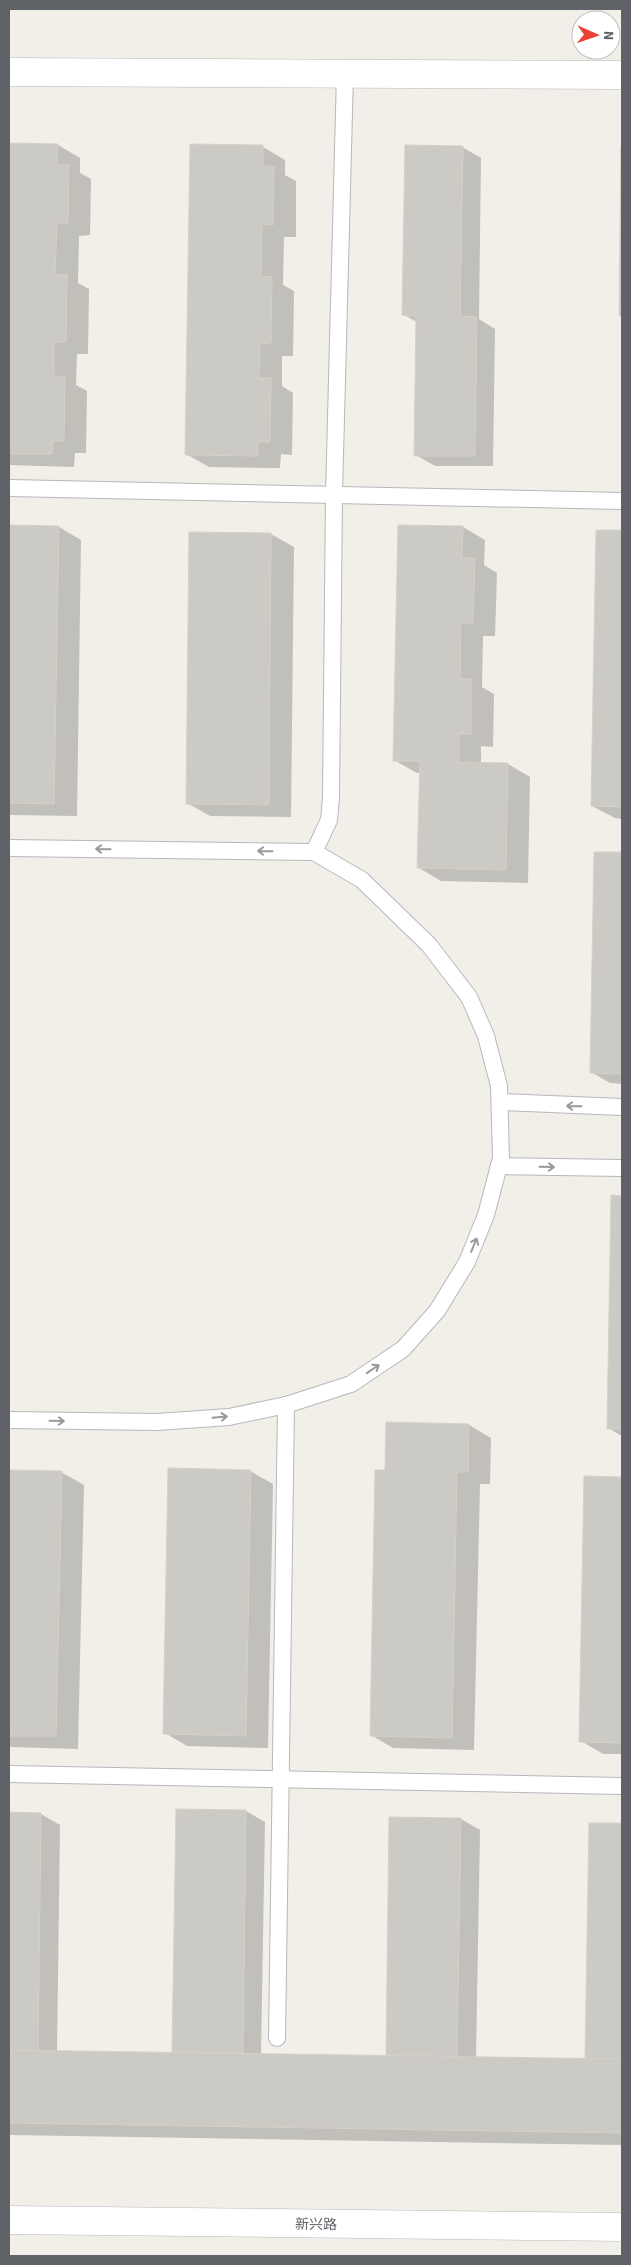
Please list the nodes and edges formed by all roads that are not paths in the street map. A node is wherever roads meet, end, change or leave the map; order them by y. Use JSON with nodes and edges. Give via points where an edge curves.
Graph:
{"nodes":[{"id":1,"x":9,"y":72,"type":"edge"},
{"id":2,"x":346,"y":74,"type":"junction"},
{"id":3,"x":622,"y":75,"type":"edge"},
{"id":4,"x":9,"y":488,"type":"edge"},
{"id":5,"x":334,"y":494,"type":"junction"},
{"id":6,"x":622,"y":501,"type":"edge"},
{"id":7,"x":9,"y":848,"type":"edge"},
{"id":8,"x":314,"y":852,"type":"junction"},
{"id":9,"x":500,"y":1102,"type":"junction"},
{"id":10,"x":622,"y":1107,"type":"edge"},
{"id":11,"x":499,"y":1166,"type":"junction"},
{"id":12,"x":622,"y":1168,"type":"edge"},
{"id":13,"x":286,"y":1406,"type":"junction"},
{"id":14,"x":9,"y":1420,"type":"edge"},
{"id":15,"x":9,"y":1774,"type":"edge"},
{"id":16,"x":281,"y":1779,"type":"junction"},
{"id":17,"x":622,"y":1786,"type":"edge"},
{"id":18,"x":277,"y":2038,"type":"dead end"},
{"id":19,"x":9,"y":2220,"type":"edge"},
{"id":20,"x":622,"y":2227,"type":"edge"}],
"edges":[{"from":1,"to":2,"type":"street"},
{"from":2,"to":3,"type":"street"},
{"from":2,"to":5,"type":"lane"},
{"from":4,"to":5,"type":"lane"},
{"from":5,"to":6,"type":"lane"},
{"from":5,"to":8,"type":"lane","via":[[331,798],[329,820]]},
{"from":8,"to":7,"type":"lane","one_way":true},
{"from":8,"to":9,"type":"lane","via":[[362,880],[429,945],[469,997],[486,1036]]},
{"from":10,"to":9,"type":"lane","one_way":true},
{"from":9,"to":11,"type":"lane"},
{"from":11,"to":12,"type":"lane","one_way":true},
{"from":13,"to":11,"type":"lane","one_way":true,"via":[[351,1384],[403,1349],[438,1311],[467,1262],[486,1215]]},
{"from":14,"to":13,"type":"lane","one_way":true,"via":[[157,1422],[229,1416]]},
{"from":13,"to":16,"type":"lane"},
{"from":15,"to":16,"type":"lane"},
{"from":16,"to":17,"type":"lane"},
{"from":16,"to":18,"type":"lane"},
{"from":19,"to":20,"type":"street","name":"新兴路"}]}
